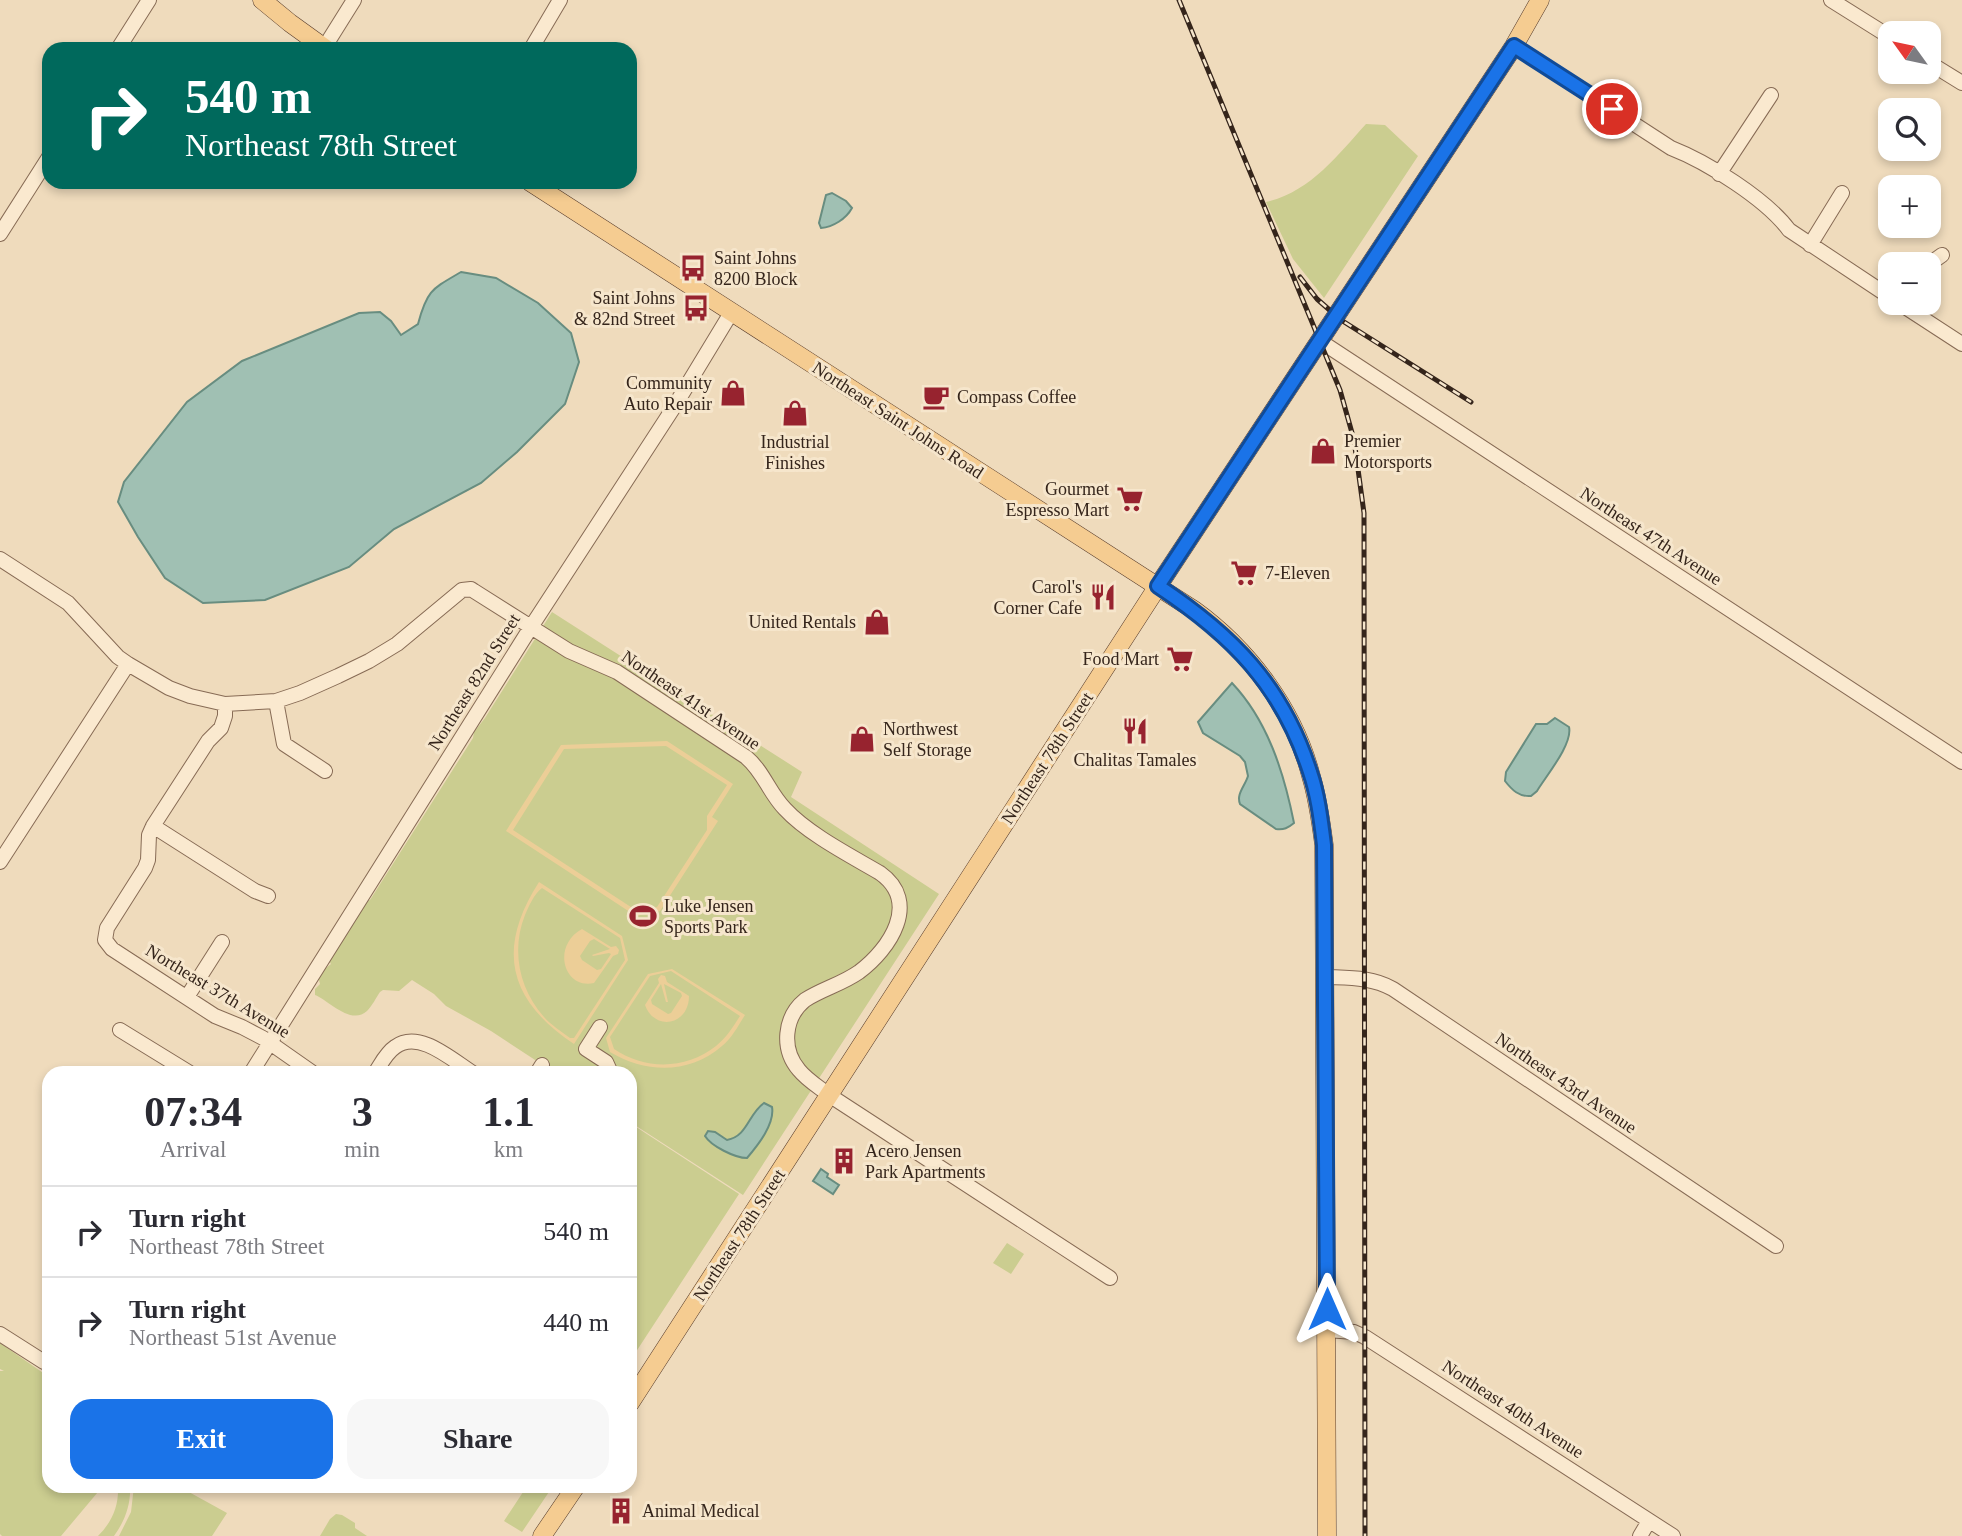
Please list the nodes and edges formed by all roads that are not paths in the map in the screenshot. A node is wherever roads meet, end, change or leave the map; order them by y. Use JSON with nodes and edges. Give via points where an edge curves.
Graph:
{"nodes":[{"id":1,"x":149,"y":0,"type":"edge"},
{"id":2,"x":262,"y":0,"type":"edge"},
{"id":3,"x":354,"y":0,"type":"edge"},
{"id":4,"x":561,"y":0,"type":"edge"},
{"id":5,"x":1540,"y":0,"type":"edge"},
{"id":6,"x":1831,"y":0,"type":"edge"},
{"id":7,"x":1878,"y":29,"type":"edge"},
{"id":8,"x":122,"y":42,"type":"edge"},
{"id":9,"x":317,"y":42,"type":"edge"},
{"id":10,"x":329,"y":42,"type":"edge"},
{"id":11,"x":535,"y":42,"type":"edge"},
{"id":12,"x":1514,"y":46,"type":"junction"},
{"id":13,"x":1941,"y":70,"type":"edge"},
{"id":14,"x":1962,"y":83,"type":"edge"},
{"id":15,"x":1771,"y":95,"type":"dead end"},
{"id":16,"x":42,"y":168,"type":"edge"},
{"id":17,"x":1718,"y":174,"type":"junction"},
{"id":18,"x":541,"y":189,"type":"edge"},
{"id":19,"x":1842,"y":193,"type":"dead end"},
{"id":20,"x":0,"y":234,"type":"edge"},
{"id":21,"x":1810,"y":244,"type":"junction"},
{"id":22,"x":1878,"y":288,"type":"edge"},
{"id":23,"x":732,"y":313,"type":"junction"},
{"id":24,"x":1918,"y":315,"type":"edge"},
{"id":25,"x":1320,"y":341,"type":"junction"},
{"id":26,"x":1962,"y":344,"type":"edge"},
{"id":27,"x":0,"y":559,"type":"edge"},
{"id":28,"x":1158,"y":586,"type":"junction"},
{"id":29,"x":531,"y":628,"type":"junction"},
{"id":30,"x":128,"y":664,"type":"junction"},
{"id":31,"x":276,"y":701,"type":"junction"},
{"id":32,"x":225,"y":704,"type":"junction"},
{"id":33,"x":1962,"y":762,"type":"edge"},
{"id":34,"x":325,"y":771,"type":"dead end"},
{"id":35,"x":153,"y":826,"type":"junction"},
{"id":36,"x":1,"y":858,"type":"edge"},
{"id":37,"x":268,"y":896,"type":"dead end"},
{"id":38,"x":222,"y":942,"type":"dead end"},
{"id":39,"x":1326,"y":977,"type":"junction"},
{"id":40,"x":187,"y":997,"type":"junction"},
{"id":41,"x":600,"y":1027,"type":"dead end"},
{"id":42,"x":120,"y":1030,"type":"dead end"},
{"id":43,"x":270,"y":1043,"type":"junction"},
{"id":44,"x":179,"y":1066,"type":"edge"},
{"id":45,"x":255,"y":1066,"type":"edge"},
{"id":46,"x":303,"y":1066,"type":"edge"},
{"id":47,"x":379,"y":1066,"type":"edge"},
{"id":48,"x":462,"y":1066,"type":"edge"},
{"id":49,"x":608,"y":1066,"type":"edge"},
{"id":50,"x":829,"y":1095,"type":"junction"},
{"id":51,"x":1776,"y":1246,"type":"dead end"},
{"id":52,"x":1110,"y":1278,"type":"dead end"},
{"id":53,"x":1327,"y":1330,"type":"junction"},
{"id":54,"x":0,"y":1334,"type":"edge"},
{"id":55,"x":42,"y":1361,"type":"edge"},
{"id":56,"x":637,"y":1392,"type":"edge"},
{"id":57,"x":571,"y":1493,"type":"edge"},
{"id":58,"x":1649,"y":1521,"type":"junction"},
{"id":59,"x":542,"y":1536,"type":"edge"},
{"id":60,"x":1327,"y":1536,"type":"edge"},
{"id":61,"x":1640,"y":1536,"type":"edge"},
{"id":62,"x":1673,"y":1536,"type":"edge"}],
"edges":[{"from":1,"to":8,"type":"street"},
{"from":2,"to":9,"type":"main road"},
{"from":3,"to":10,"type":"street"},
{"from":4,"to":11,"type":"street"},
{"from":5,"to":12,"type":"main road","name":"Northeast 78th Street"},
{"from":6,"to":7,"type":"street"},
{"from":12,"to":17,"type":"street"},
{"from":12,"to":25,"type":"main road","name":"Northeast 78th Street"},
{"from":13,"to":14,"type":"street"},
{"from":15,"to":17,"type":"street"},
{"from":16,"to":20,"type":"street"},
{"from":17,"to":21,"type":"street","via":[[1767,205],[1789,230]]},
{"from":18,"to":23,"type":"main road","name":"Northeast Saint Johns Road"},
{"from":19,"to":21,"type":"street"},
{"from":21,"to":22,"type":"street"},
{"from":23,"to":28,"type":"main road","name":"Northeast Saint Johns Road"},
{"from":23,"to":29,"type":"street","name":"Northeast 82nd Street"},
{"from":24,"to":26,"type":"street"},
{"from":25,"to":28,"type":"main road","name":"Northeast 78th Street"},
{"from":25,"to":33,"type":"street","name":"Northeast 47th Avenue"},
{"from":27,"to":30,"type":"street","via":[[68,604]]},
{"from":28,"to":39,"type":"main road","name":"Northeast Saint Johns Road","via":[[1202,616],[1252,664],[1285,712],[1300,744],[1311,774],[1324,845]]},
{"from":28,"to":50,"type":"main road","name":"Northeast 78th Street"},
{"from":29,"to":31,"type":"street","name":"Northeast 41st Avenue","via":[[467,589],[378,656]]},
{"from":29,"to":43,"type":"street","name":"Northeast 82nd Street"},
{"from":29,"to":50,"type":"street","name":"Northeast 41st Avenue","via":[[617,672],[746,757],[794,819],[894,884],[901,910],[884,946],[859,972],[805,1000],[790,1021],[787,1041],[792,1059],[803,1075]]},
{"from":30,"to":32,"type":"street","via":[[169,688]]},
{"from":30,"to":36,"type":"street"},
{"from":31,"to":32,"type":"street"},
{"from":31,"to":34,"type":"street","via":[[284,744]]},
{"from":32,"to":35,"type":"street","via":[[221,728],[204,746]]},
{"from":35,"to":37,"type":"street"},
{"from":35,"to":40,"type":"street","name":"Northeast 37th Avenue","via":[[147,864],[107,928],[105,940]]},
{"from":38,"to":40,"type":"street"},
{"from":39,"to":51,"type":"street","name":"Northeast 43rd Avenue","via":[[1365,979],[1393,989]]},
{"from":39,"to":53,"type":"main road","name":"Northeast Saint Johns Road"},
{"from":40,"to":43,"type":"street","name":"Northeast 37th Avenue"},
{"from":41,"to":49,"type":"street","via":[[586,1049]]},
{"from":42,"to":44,"type":"street"},
{"from":43,"to":45,"type":"street","name":"Northeast 82nd Street"},
{"from":43,"to":46,"type":"street","name":"Northeast 37th Avenue"},
{"from":47,"to":48,"type":"street","via":[[391,1050],[410,1041],[429,1045]]},
{"from":50,"to":52,"type":"street"},
{"from":50,"to":56,"type":"main road","name":"Northeast 78th Street"},
{"from":53,"to":58,"type":"street","name":"Northeast 40th Avenue","via":[[1365,1336]]},
{"from":53,"to":60,"type":"main road","name":"Northeast Saint Johns Road"},
{"from":54,"to":55,"type":"street"},
{"from":57,"to":59,"type":"main road"},
{"from":58,"to":61,"type":"street"},
{"from":58,"to":62,"type":"street","name":"Northeast 40th Avenue"}]}
